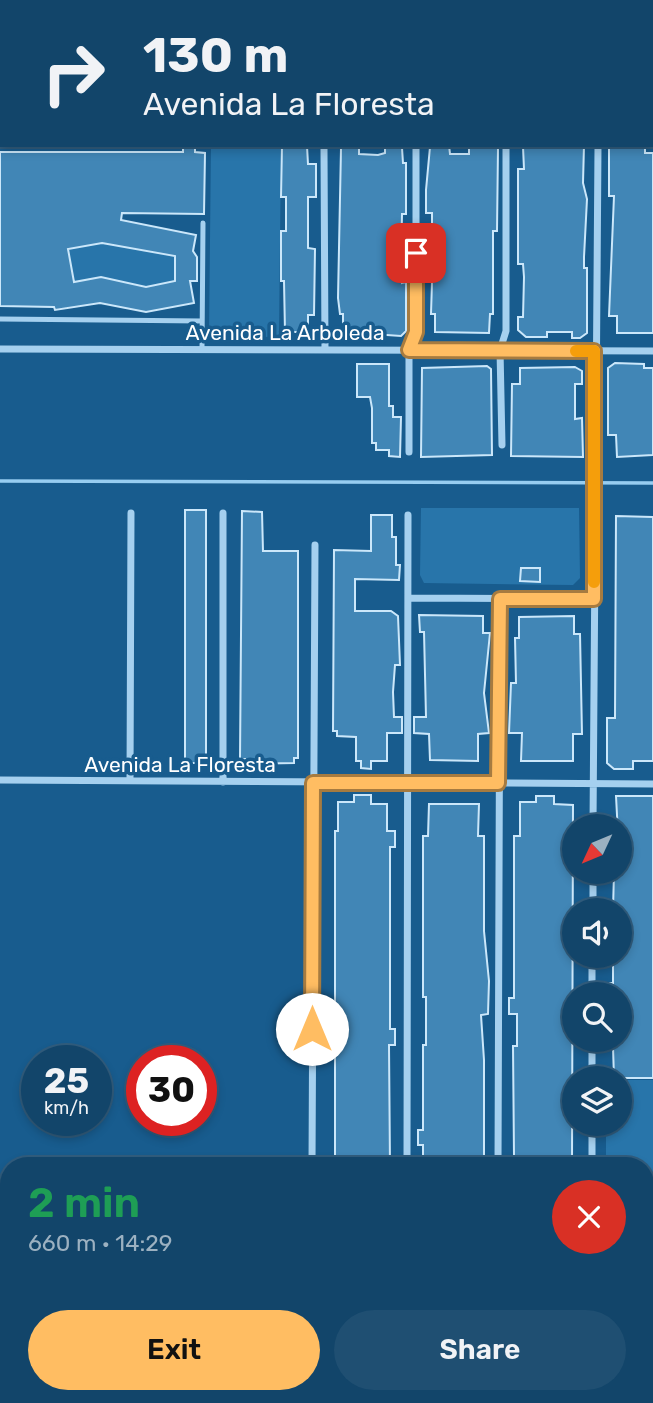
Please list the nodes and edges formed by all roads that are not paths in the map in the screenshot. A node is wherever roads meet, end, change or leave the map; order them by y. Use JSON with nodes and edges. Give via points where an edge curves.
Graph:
{"nodes":[{"id":1,"x":416,"y":147,"type":"dead end"},
{"id":2,"x":598,"y":147,"type":"edge"},
{"id":3,"x":324,"y":149,"type":"dead end"},
{"id":4,"x":506,"y":149,"type":"dead end"},
{"id":5,"x":202,"y":223,"type":"dead end"},
{"id":6,"x":0,"y":319,"type":"edge"},
{"id":7,"x":202,"y":321,"type":"junction"},
{"id":8,"x":0,"y":349,"type":"edge"},
{"id":9,"x":202,"y":349,"type":"junction"},
{"id":10,"x":326,"y":349,"type":"junction"},
{"id":11,"x":409,"y":350,"type":"junction"},
{"id":12,"x":500,"y":350,"type":"junction"},
{"id":13,"x":594,"y":351,"type":"junction"},
{"id":14,"x":653,"y":351,"type":"edge"},
{"id":15,"x":502,"y":445,"type":"dead end"},
{"id":16,"x":409,"y":452,"type":"dead end"},
{"id":17,"x":131,"y":513,"type":"dead end"},
{"id":18,"x":223,"y":513,"type":"dead end"},
{"id":19,"x":408,"y":515,"type":"dead end"},
{"id":20,"x":315,"y":545,"type":"dead end"},
{"id":21,"x":408,"y":598,"type":"junction"},
{"id":22,"x":500,"y":599,"type":"junction"},
{"id":23,"x":594,"y":599,"type":"junction"},
{"id":24,"x":0,"y":780,"type":"edge"},
{"id":25,"x":130,"y":781,"type":"junction"},
{"id":26,"x":223,"y":782,"type":"junction"},
{"id":27,"x":313,"y":783,"type":"junction"},
{"id":28,"x":408,"y":783,"type":"junction"},
{"id":29,"x":498,"y":783,"type":"junction"},
{"id":30,"x":593,"y":784,"type":"junction"},
{"id":31,"x":653,"y":784,"type":"edge"},
{"id":32,"x":593,"y":814,"type":"edge"},
{"id":33,"x":592,"y":1136,"type":"edge"},
{"id":34,"x":312,"y":1157,"type":"edge"},
{"id":35,"x":407,"y":1157,"type":"edge"},
{"id":36,"x":498,"y":1157,"type":"edge"},
{"id":37,"x":592,"y":1157,"type":"edge"}],
"edges":[{"from":1,"to":11,"type":"street","via":[[416,332]]},
{"from":2,"to":13,"type":"street","via":[[598,331]]},
{"from":3,"to":10,"type":"street"},
{"from":4,"to":12,"type":"street","via":[[506,331]]},
{"from":5,"to":7,"type":"lane"},
{"from":6,"to":7,"type":"lane"},
{"from":7,"to":9,"type":"lane"},
{"from":8,"to":9,"type":"street","name":"Avenida La Arboleda"},
{"from":9,"to":10,"type":"street","name":"Avenida La Arboleda"},
{"from":10,"to":11,"type":"street","name":"Avenida La Arboleda"},
{"from":11,"to":12,"type":"street","name":"Avenida La Arboleda"},
{"from":11,"to":16,"type":"street"},
{"from":12,"to":13,"type":"street","name":"Avenida La Arboleda"},
{"from":12,"to":15,"type":"street"},
{"from":13,"to":14,"type":"street","name":"Avenida La Arboleda"},
{"from":13,"to":23,"type":"street"},
{"from":17,"to":25,"type":"street"},
{"from":18,"to":26,"type":"street"},
{"from":19,"to":21,"type":"street"},
{"from":20,"to":27,"type":"street"},
{"from":21,"to":22,"type":"street"},
{"from":21,"to":28,"type":"street"},
{"from":22,"to":23,"type":"street"},
{"from":22,"to":29,"type":"street"},
{"from":23,"to":30,"type":"street"},
{"from":24,"to":25,"type":"street","name":"Avenida La Floresta"},
{"from":25,"to":26,"type":"street","name":"Avenida La Floresta"},
{"from":26,"to":27,"type":"street","name":"Avenida La Floresta"},
{"from":27,"to":28,"type":"street","name":"Avenida La Floresta"},
{"from":27,"to":34,"type":"street"},
{"from":28,"to":29,"type":"street","name":"Avenida La Floresta"},
{"from":28,"to":35,"type":"street"},
{"from":29,"to":30,"type":"street","name":"Avenida La Floresta"},
{"from":29,"to":36,"type":"street"},
{"from":30,"to":31,"type":"street","name":"Avenida La Floresta"},
{"from":30,"to":32,"type":"street"},
{"from":33,"to":37,"type":"street"}]}
